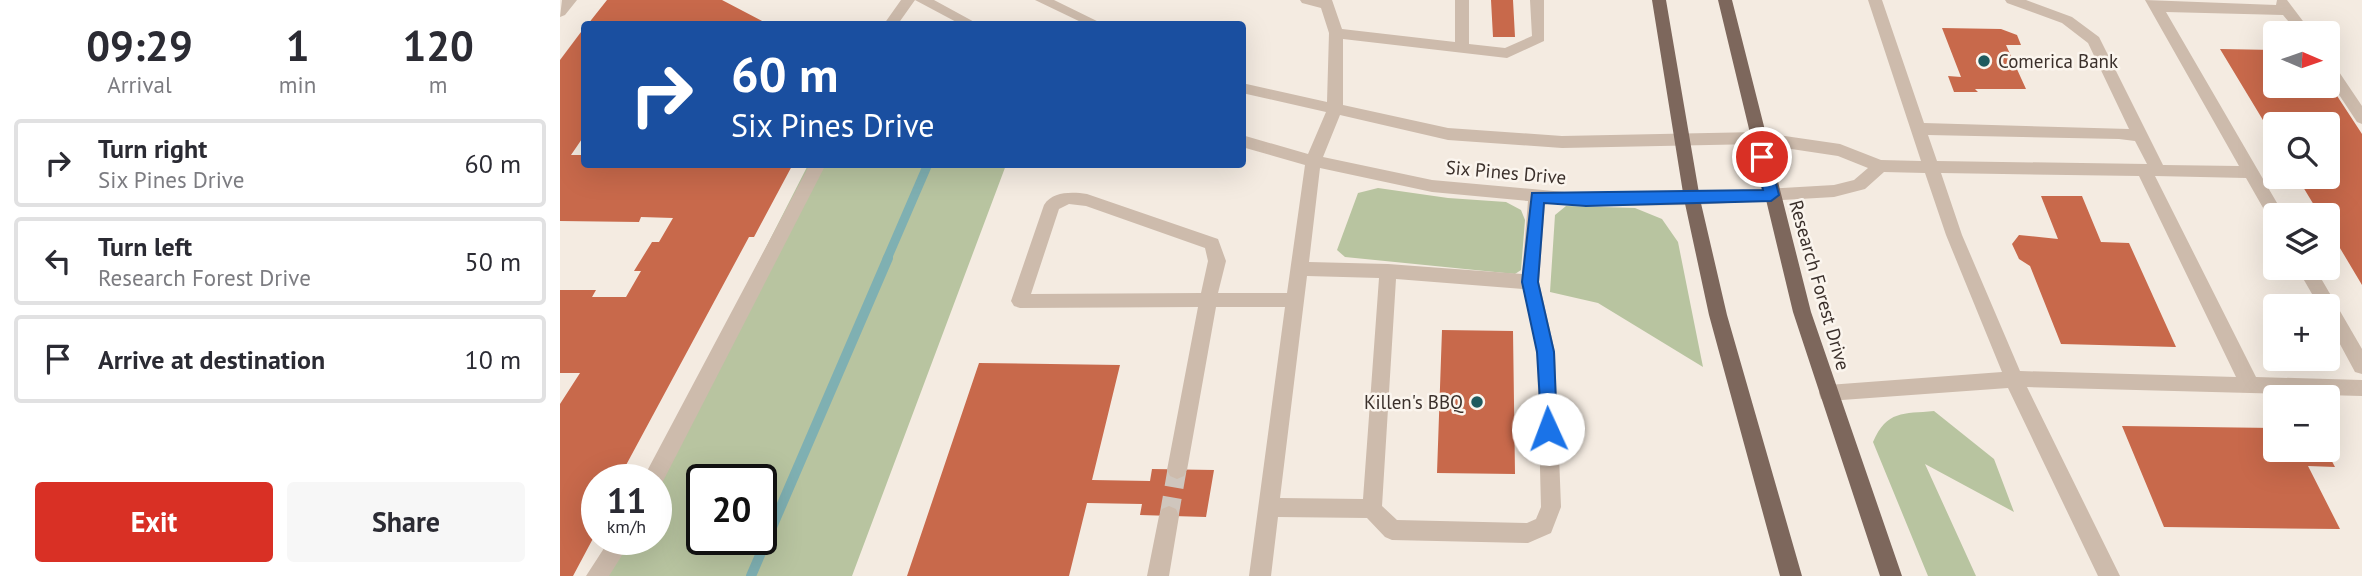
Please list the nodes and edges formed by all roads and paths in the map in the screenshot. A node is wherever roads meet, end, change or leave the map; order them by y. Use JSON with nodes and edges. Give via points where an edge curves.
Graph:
{"nodes":[{"id":1,"x":570,"y":0,"type":"edge"},
{"id":2,"x":908,"y":0,"type":"edge"},
{"id":3,"x":922,"y":0,"type":"edge"},
{"id":4,"x":1042,"y":0,"type":"edge"},
{"id":5,"x":1307,"y":0,"type":"edge"},
{"id":6,"x":1462,"y":0,"type":"edge"},
{"id":7,"x":1537,"y":0,"type":"edge"},
{"id":8,"x":1659,"y":0,"type":"edge"},
{"id":9,"x":1725,"y":0,"type":"edge"},
{"id":10,"x":1875,"y":0,"type":"edge"},
{"id":11,"x":2012,"y":0,"type":"edge"},
{"id":12,"x":1325,"y":2,"type":"edge"},
{"id":13,"x":2154,"y":3,"type":"edge"},
{"id":14,"x":2284,"y":5,"type":"edge"},
{"id":15,"x":560,"y":12,"type":"edge"},
{"id":16,"x":893,"y":21,"type":"edge"},
{"id":17,"x":965,"y":21,"type":"edge"},
{"id":18,"x":1089,"y":21,"type":"edge"},
{"id":19,"x":2296,"y":21,"type":"edge"},
{"id":20,"x":1336,"y":33,"type":"junction"},
{"id":21,"x":1462,"y":47,"type":"junction"},
{"id":22,"x":2340,"y":85,"type":"edge"},
{"id":23,"x":1246,"y":89,"type":"edge"},
{"id":24,"x":1335,"y":108,"type":"junction"},
{"id":25,"x":2362,"y":118,"type":"edge"},
{"id":26,"x":1918,"y":130,"type":"junction"},
{"id":27,"x":2140,"y":136,"type":"junction"},
{"id":28,"x":1758,"y":138,"type":"junction"},
{"id":29,"x":1684,"y":140,"type":"junction"},
{"id":30,"x":1246,"y":142,"type":"edge"},
{"id":31,"x":1313,"y":161,"type":"junction"},
{"id":32,"x":1880,"y":166,"type":"junction"},
{"id":33,"x":1931,"y":167,"type":"junction"},
{"id":34,"x":816,"y":168,"type":"edge"},
{"id":35,"x":2151,"y":170,"type":"junction"},
{"id":36,"x":2252,"y":172,"type":"junction"},
{"id":37,"x":1771,"y":195,"type":"junction"},
{"id":38,"x":1537,"y":197,"type":"junction"},
{"id":39,"x":1692,"y":199,"type":"junction"},
{"id":40,"x":2269,"y":203,"type":"edge"},
{"id":41,"x":1299,"y":269,"type":"junction"},
{"id":42,"x":1388,"y":271,"type":"junction"},
{"id":43,"x":2313,"y":280,"type":"edge"},
{"id":44,"x":1530,"y":282,"type":"junction"},
{"id":45,"x":1208,"y":300,"type":"junction"},
{"id":46,"x":1295,"y":300,"type":"junction"},
{"id":47,"x":2362,"y":366,"type":"edge"},
{"id":48,"x":2014,"y":379,"type":"junction"},
{"id":49,"x":2250,"y":385,"type":"junction"},
{"id":50,"x":2362,"y":388,"type":"edge"},
{"id":51,"x":1828,"y":393,"type":"junction"},
{"id":52,"x":661,"y":464,"type":"edge"},
{"id":53,"x":1177,"y":470,"type":"tunnel mouth"},
{"id":54,"x":1269,"y":507,"type":"junction"},
{"id":55,"x":1372,"y":509,"type":"junction"},
{"id":56,"x":1169,"y":516,"type":"tunnel mouth"},
{"id":57,"x":611,"y":555,"type":"edge"},
{"id":58,"x":597,"y":576,"type":"edge"},
{"id":59,"x":1158,"y":576,"type":"edge"},
{"id":60,"x":1260,"y":576,"type":"edge"},
{"id":61,"x":1791,"y":576,"type":"edge"},
{"id":62,"x":1891,"y":576,"type":"edge"},
{"id":63,"x":2109,"y":576,"type":"edge"}],
"edges":[{"from":1,"to":15,"type":"street"},
{"from":2,"to":16,"type":"street"},
{"from":3,"to":17,"type":"street"},
{"from":4,"to":18,"type":"street"},
{"from":5,"to":12,"type":"street"},
{"from":6,"to":21,"type":"street"},
{"from":7,"to":21,"type":"street","via":[[1539,38],[1507,53]]},
{"from":8,"to":29,"type":"main road"},
{"from":9,"to":28,"type":"main road","name":"Research Forest Drive"},
{"from":10,"to":26,"type":"street"},
{"from":11,"to":27,"type":"street","via":[[2067,20],[2094,40]]},
{"from":12,"to":20,"type":"street"},
{"from":13,"to":14,"type":"street"},
{"from":13,"to":36,"type":"street"},
{"from":14,"to":19,"type":"street"},
{"from":20,"to":21,"type":"street"},
{"from":20,"to":24,"type":"street"},
{"from":22,"to":25,"type":"street"},
{"from":23,"to":24,"type":"street","name":"Six Pines Drive"},
{"from":24,"to":29,"type":"street","name":"Six Pines Drive","via":[[1448,134],[1562,142]]},
{"from":24,"to":31,"type":"street"},
{"from":26,"to":27,"type":"street"},
{"from":26,"to":33,"type":"street"},
{"from":27,"to":35,"type":"street"},
{"from":28,"to":29,"type":"street","name":"Six Pines Drive"},
{"from":28,"to":32,"type":"street","name":"Six Pines Drive","via":[[1840,150]]},
{"from":28,"to":37,"type":"main road","name":"Research Forest Drive"},
{"from":29,"to":39,"type":"main road"},
{"from":30,"to":31,"type":"street","name":"Six Pines Drive"},
{"from":31,"to":38,"type":"street","name":"Six Pines Drive","via":[[1432,186]]},
{"from":31,"to":41,"type":"street"},
{"from":32,"to":33,"type":"street"},
{"from":32,"to":37,"type":"street","name":"Six Pines Drive","via":[[1858,185]]},
{"from":33,"to":35,"type":"street"},
{"from":33,"to":48,"type":"street"},
{"from":34,"to":52,"type":"street"},
{"from":35,"to":36,"type":"street"},
{"from":35,"to":49,"type":"street"},
{"from":36,"to":40,"type":"street"},
{"from":37,"to":39,"type":"street","name":"Six Pines Drive"},
{"from":37,"to":51,"type":"main road","name":"Research Forest Drive"},
{"from":38,"to":39,"type":"street","name":"Six Pines Drive"},
{"from":38,"to":44,"type":"street"},
{"from":39,"to":61,"type":"main road","via":[[1721,327]]},
{"from":41,"to":42,"type":"street"},
{"from":41,"to":46,"type":"street"},
{"from":42,"to":44,"type":"street"},
{"from":42,"to":55,"type":"street"},
{"from":43,"to":47,"type":"street"},
{"from":44,"to":55,"type":"street","via":[[1546,352],[1551,507],[1544,526],[1528,533],[1392,530]]},
{"from":45,"to":45,"type":"street","via":[[1217,261],[1212,244],[1087,200],[1067,198],[1052,205],[1020,301]]},
{"from":45,"to":46,"type":"street"},
{"from":45,"to":53,"type":"street"},
{"from":46,"to":54,"type":"street"},
{"from":48,"to":49,"type":"street"},
{"from":48,"to":51,"type":"street"},
{"from":48,"to":63,"type":"street"},
{"from":49,"to":50,"type":"street"},
{"from":51,"to":62,"type":"main road","name":"Research Forest Drive"},
{"from":54,"to":55,"type":"street"},
{"from":54,"to":60,"type":"street"},
{"from":56,"to":59,"type":"street"},
{"from":57,"to":58,"type":"street"}]}
